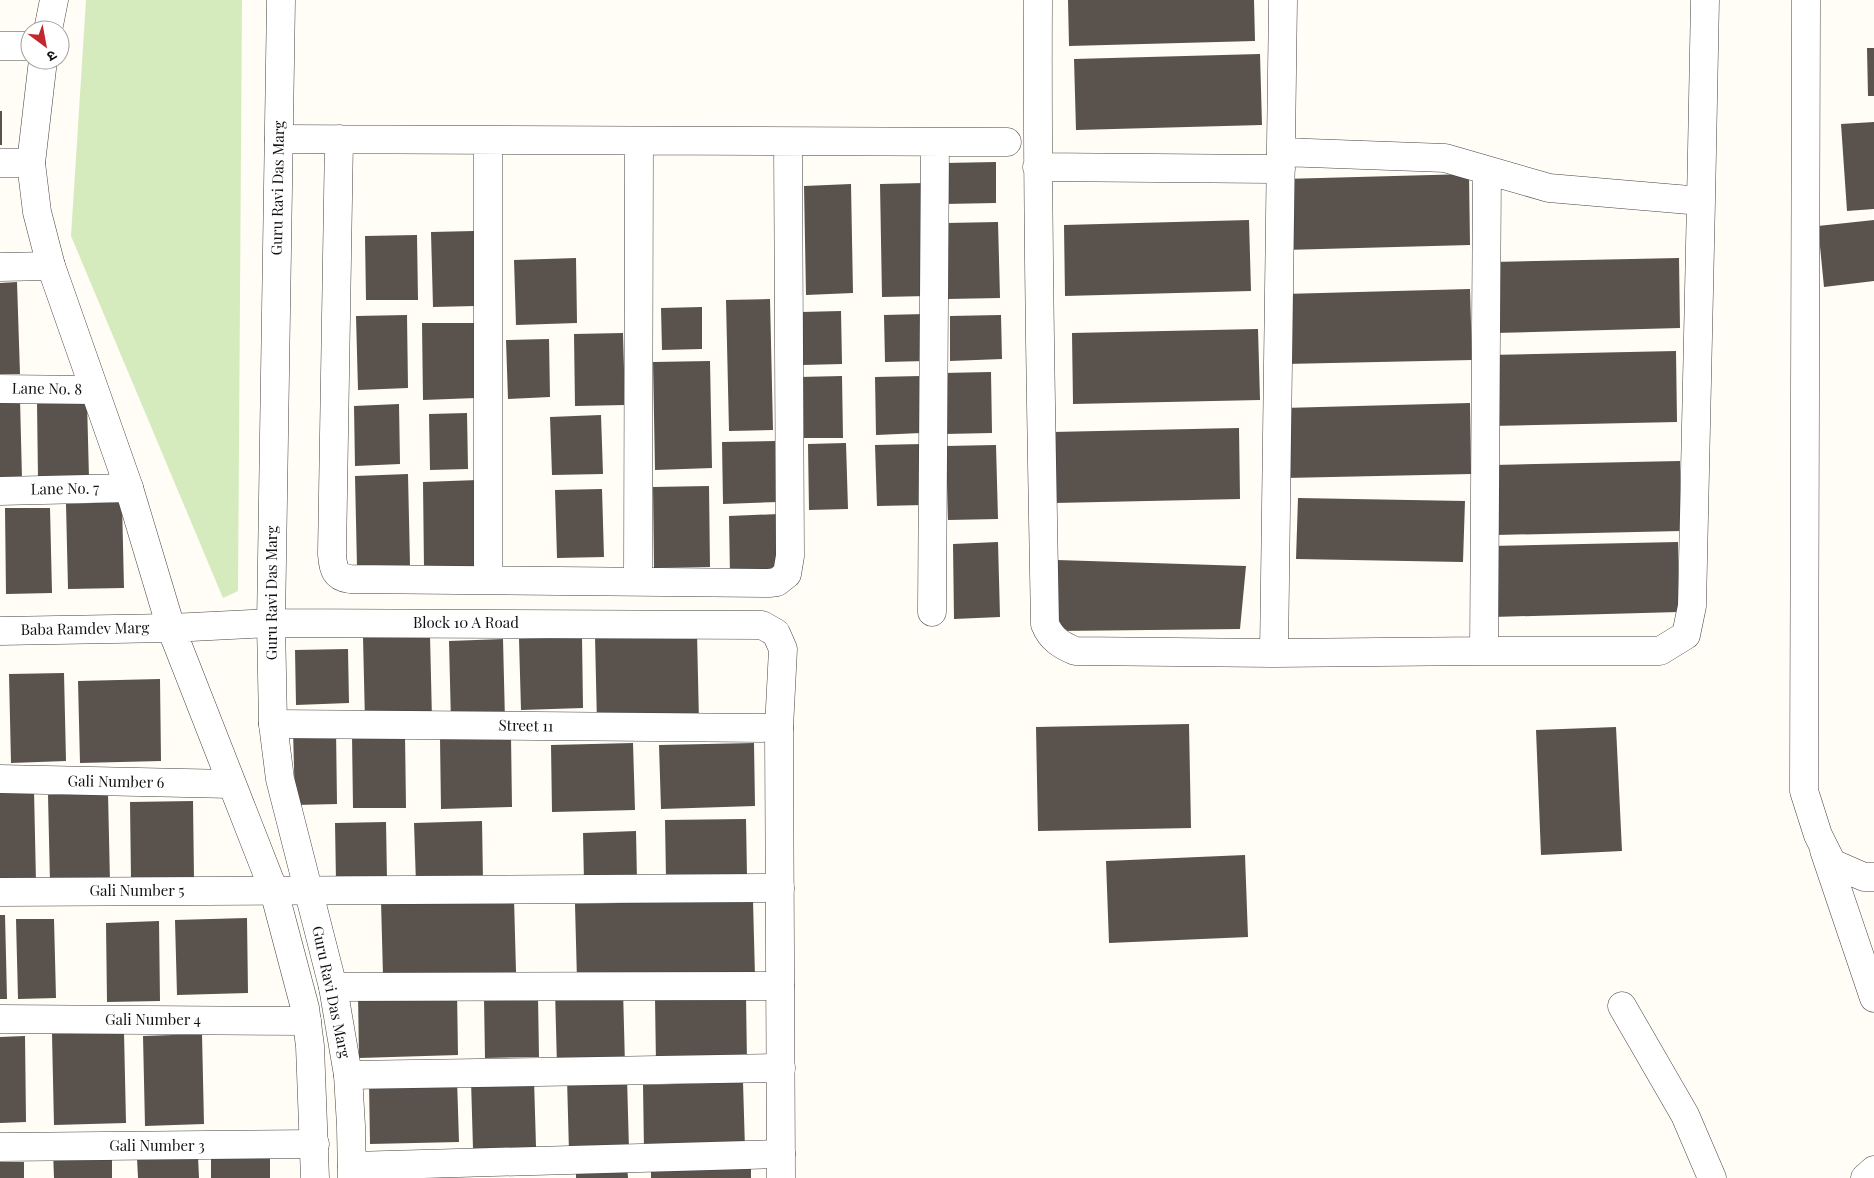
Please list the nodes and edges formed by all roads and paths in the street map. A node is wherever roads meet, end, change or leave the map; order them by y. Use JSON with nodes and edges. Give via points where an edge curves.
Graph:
{"nodes":[{"id":1,"x":54,"y":0,"type":"edge"},
{"id":2,"x":281,"y":0,"type":"edge"},
{"id":3,"x":1038,"y":0,"type":"edge"},
{"id":4,"x":1283,"y":0,"type":"edge"},
{"id":5,"x":1705,"y":0,"type":"edge"},
{"id":6,"x":1806,"y":0,"type":"edge"},
{"id":7,"x":50,"y":20,"type":"edge"},
{"id":8,"x":0,"y":46,"type":"edge"},
{"id":9,"x":20,"y":46,"type":"edge"},
{"id":10,"x":42,"y":70,"type":"edge"},
{"id":11,"x":279,"y":139,"type":"junction"},
{"id":12,"x":339,"y":139,"type":"junction"},
{"id":13,"x":488,"y":140,"type":"junction"},
{"id":14,"x":640,"y":141,"type":"junction"},
{"id":15,"x":788,"y":142,"type":"junction"},
{"id":16,"x":935,"y":142,"type":"junction"},
{"id":17,"x":1006,"y":142,"type":"dead end"},
{"id":18,"x":1281,"y":161,"type":"junction"},
{"id":19,"x":0,"y":163,"type":"edge"},
{"id":20,"x":31,"y":163,"type":"junction"},
{"id":21,"x":1037,"y":167,"type":"junction"},
{"id":22,"x":1487,"y":171,"type":"junction"},
{"id":23,"x":1701,"y":201,"type":"junction"},
{"id":24,"x":51,"y":266,"type":"junction"},
{"id":25,"x":0,"y":267,"type":"edge"},
{"id":26,"x":0,"y":389,"type":"edge"},
{"id":27,"x":94,"y":390,"type":"junction"},
{"id":28,"x":129,"y":488,"type":"junction"},
{"id":29,"x":0,"y":491,"type":"edge"},
{"id":30,"x":488,"y":580,"type":"junction"},
{"id":31,"x":638,"y":581,"type":"junction"},
{"id":32,"x":932,"y":612,"type":"dead end"},
{"id":33,"x":271,"y":622,"type":"junction"},
{"id":34,"x":171,"y":628,"type":"junction"},
{"id":35,"x":0,"y":631,"type":"edge"},
{"id":36,"x":1484,"y":650,"type":"junction"},
{"id":37,"x":1274,"y":653,"type":"junction"},
{"id":38,"x":272,"y":724,"type":"junction"},
{"id":39,"x":779,"y":728,"type":"junction"},
{"id":40,"x":0,"y":779,"type":"edge"},
{"id":41,"x":231,"y":784,"type":"junction"},
{"id":42,"x":1818,"y":835,"type":"junction"},
{"id":43,"x":1874,"y":877,"type":"edge"},
{"id":44,"x":780,"y":888,"type":"junction"},
{"id":45,"x":309,"y":890,"type":"junction"},
{"id":46,"x":274,"y":891,"type":"junction"},
{"id":47,"x":0,"y":892,"type":"edge"},
{"id":48,"x":780,"y":986,"type":"junction"},
{"id":49,"x":333,"y":987,"type":"junction"},
{"id":50,"x":1874,"y":998,"type":"edge"},
{"id":51,"x":1622,"y":1006,"type":"dead end"},
{"id":52,"x":0,"y":1019,"type":"edge"},
{"id":53,"x":307,"y":1021,"type":"junction"},
{"id":54,"x":782,"y":1068,"type":"junction"},
{"id":55,"x":348,"y":1075,"type":"junction"},
{"id":56,"x":315,"y":1144,"type":"junction"},
{"id":57,"x":0,"y":1147,"type":"edge"},
{"id":58,"x":781,"y":1166,"type":"edge"},
{"id":59,"x":1874,"y":1170,"type":"edge"},
{"id":60,"x":352,"y":1172,"type":"edge"},
{"id":61,"x":315,"y":1178,"type":"edge"},
{"id":62,"x":1712,"y":1178,"type":"edge"},
{"id":63,"x":1865,"y":1178,"type":"edge"}],
"edges":[{"from":1,"to":7,"type":"street"},
{"from":2,"to":11,"type":"street","name":"Guru Ravi Das Marg"},
{"from":3,"to":21,"type":"street"},
{"from":4,"to":18,"type":"street"},
{"from":5,"to":23,"type":"street"},
{"from":6,"to":42,"type":"street","via":[[1804,791]]},
{"from":8,"to":9,"type":"street"},
{"from":10,"to":20,"type":"street","name":"Guru Ravi Das Marg"},
{"from":11,"to":12,"type":"street"},
{"from":11,"to":33,"type":"street","name":"Guru Ravi Das Marg"},
{"from":12,"to":13,"type":"street"},
{"from":12,"to":30,"type":"street","via":[[332,565],[342,578],[350,579]]},
{"from":13,"to":14,"type":"street"},
{"from":13,"to":30,"type":"street"},
{"from":14,"to":15,"type":"street"},
{"from":14,"to":31,"type":"street"},
{"from":15,"to":16,"type":"street"},
{"from":15,"to":31,"type":"street","via":[[790,556],[787,574],[777,582],[769,583]]},
{"from":16,"to":17,"type":"street"},
{"from":16,"to":32,"type":"street"},
{"from":18,"to":21,"type":"street"},
{"from":18,"to":22,"type":"street","via":[[1445,158]]},
{"from":18,"to":37,"type":"street"},
{"from":19,"to":20,"type":"street"},
{"from":20,"to":24,"type":"street","name":"Guru Ravi Das Marg","via":[[37,212]]},
{"from":21,"to":37,"type":"street","via":[[1045,624],[1049,633],[1061,645],[1075,650]]},
{"from":22,"to":23,"type":"street","via":[[1548,188]]},
{"from":22,"to":36,"type":"street"},
{"from":23,"to":36,"type":"street","via":[[1692,606],[1686,635],[1660,651]]},
{"from":24,"to":25,"type":"street"},
{"from":24,"to":27,"type":"street","name":"Guru Ravi Das Marg"},
{"from":26,"to":27,"type":"street","name":"Lane No. 8"},
{"from":27,"to":28,"type":"street","name":"Guru Ravi Das Marg"},
{"from":28,"to":29,"type":"street","name":"Lane No. 7"},
{"from":28,"to":34,"type":"street","name":"Guru Ravi Das Marg"},
{"from":30,"to":31,"type":"street"},
{"from":33,"to":34,"type":"street","name":"Block 10 A Road"},
{"from":33,"to":38,"type":"street","name":"Guru Ravi Das Marg"},
{"from":33,"to":39,"type":"street","name":"Block 10 A Road","via":[[762,625],[776,633],[783,649]]},
{"from":34,"to":35,"type":"street","name":"Baba Ramdev Marg"},
{"from":34,"to":41,"type":"street","name":"Guru Ravi Das Marg"},
{"from":36,"to":37,"type":"street"},
{"from":38,"to":39,"type":"street","name":"Street 11"},
{"from":38,"to":45,"type":"street","name":"Guru Ravi Das Marg","via":[[280,779]]},
{"from":39,"to":44,"type":"street"},
{"from":40,"to":41,"type":"street","name":"Gali Number 6"},
{"from":41,"to":46,"type":"street","name":"Guru Ravi Das Marg"},
{"from":42,"to":43,"type":"street","via":[[1832,863],[1850,872]]},
{"from":42,"to":50,"type":"street"},
{"from":44,"to":45,"type":"street","name":"Gali Number 5"},
{"from":44,"to":48,"type":"street"},
{"from":45,"to":46,"type":"street","name":"Gali Number 5"},
{"from":45,"to":49,"type":"street","name":"Guru Ravi Das Marg"},
{"from":46,"to":47,"type":"street","name":"Gali Number 5"},
{"from":46,"to":53,"type":"street","name":"Guru Ravi Das Marg"},
{"from":48,"to":49,"type":"street"},
{"from":48,"to":54,"type":"street"},
{"from":49,"to":55,"type":"street","name":"Guru Ravi Das Marg"},
{"from":51,"to":62,"type":"street","via":[[1686,1115]]},
{"from":52,"to":53,"type":"street","name":"Gali Number 4"},
{"from":53,"to":56,"type":"street","name":"Guru Ravi Das Marg"},
{"from":54,"to":55,"type":"street"},
{"from":54,"to":58,"type":"street"},
{"from":55,"to":60,"type":"street","name":"Guru Ravi Das Marg"},
{"from":56,"to":57,"type":"street","name":"Gali Number 3"},
{"from":56,"to":61,"type":"street","name":"Guru Ravi Das Marg"},
{"from":58,"to":60,"type":"street"},
{"from":59,"to":63,"type":"street"}]}
